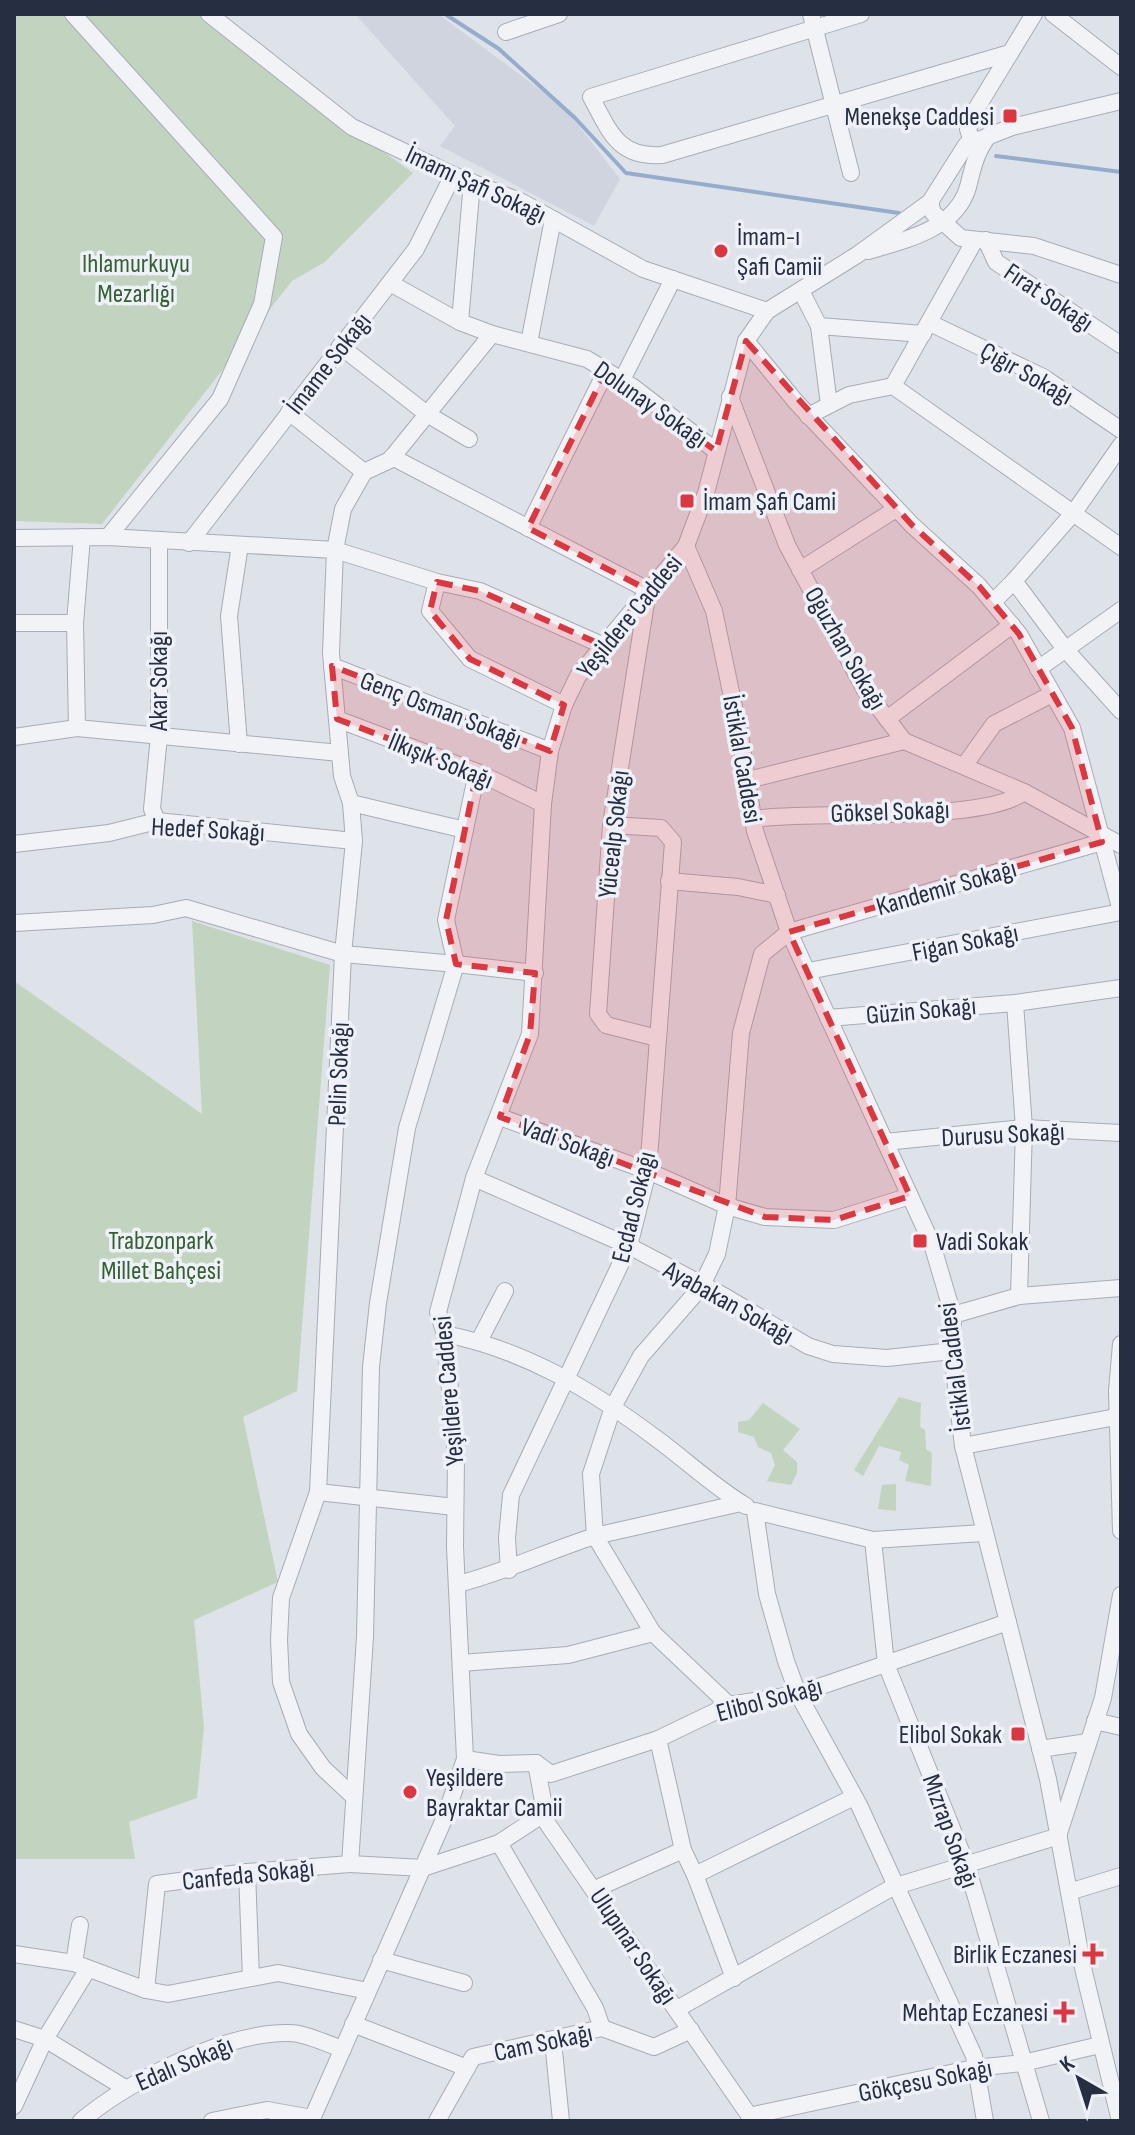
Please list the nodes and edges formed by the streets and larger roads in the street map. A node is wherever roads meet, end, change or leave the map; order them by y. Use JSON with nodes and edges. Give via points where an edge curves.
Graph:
{"nodes":[{"id":1,"x":73,"y":14,"type":"edge"},
{"id":2,"x":209,"y":14,"type":"edge"},
{"id":3,"x":559,"y":14,"type":"edge"},
{"id":4,"x":861,"y":14,"type":"edge"},
{"id":5,"x":1034,"y":14,"type":"edge"},
{"id":6,"x":1053,"y":14,"type":"edge"},
{"id":7,"x":814,"y":21,"type":"edge"},
{"id":8,"x":506,"y":32,"type":"dead end"},
{"id":9,"x":1010,"y":53,"type":"junction"},
{"id":10,"x":1121,"y":67,"type":"edge"},
{"id":11,"x":1121,"y":101,"type":"edge"},
{"id":12,"x":833,"y":107,"type":"junction"},
{"id":13,"x":974,"y":148,"type":"junction"},
{"id":14,"x":851,"y":173,"type":"dead end"},
{"id":15,"x":453,"y":175,"type":"junction"},
{"id":16,"x":944,"y":178,"type":"junction"},
{"id":17,"x":968,"y":181,"type":"junction"},
{"id":18,"x":472,"y":182,"type":"junction"},
{"id":19,"x":930,"y":202,"type":"junction"},
{"id":20,"x":957,"y":208,"type":"junction"},
{"id":21,"x":553,"y":219,"type":"junction"},
{"id":22,"x":941,"y":219,"type":"junction"},
{"id":23,"x":980,"y":240,"type":"junction"},
{"id":24,"x":857,"y":255,"type":"junction"},
{"id":25,"x":1121,"y":275,"type":"edge"},
{"id":26,"x":673,"y":279,"type":"junction"},
{"id":27,"x":390,"y":283,"type":"junction"},
{"id":28,"x":801,"y":291,"type":"junction"},
{"id":29,"x":767,"y":311,"type":"junction"},
{"id":30,"x":460,"y":322,"type":"junction"},
{"id":31,"x":819,"y":326,"type":"junction"},
{"id":32,"x":926,"y":328,"type":"junction"},
{"id":33,"x":492,"y":334,"type":"junction"},
{"id":34,"x":746,"y":341,"type":"junction"},
{"id":35,"x":529,"y":343,"type":"junction"},
{"id":36,"x":1121,"y":345,"type":"edge"},
{"id":37,"x":340,"y":346,"type":"junction"},
{"id":38,"x":606,"y":371,"type":"junction"},
{"id":39,"x":622,"y":380,"type":"junction"},
{"id":40,"x":893,"y":386,"type":"junction"},
{"id":41,"x":730,"y":397,"type":"junction"},
{"id":42,"x":829,"y":405,"type":"junction"},
{"id":43,"x":289,"y":412,"type":"junction"},
{"id":44,"x":427,"y":414,"type":"junction"},
{"id":45,"x":808,"y":416,"type":"junction"},
{"id":46,"x":1121,"y":430,"type":"edge"},
{"id":47,"x":469,"y":439,"type":"dead end"},
{"id":48,"x":1121,"y":445,"type":"edge"},
{"id":49,"x":716,"y":451,"type":"junction"},
{"id":50,"x":392,"y":457,"type":"junction"},
{"id":51,"x":364,"y":472,"type":"junction"},
{"id":52,"x":896,"y":509,"type":"junction"},
{"id":53,"x":1075,"y":511,"type":"junction"},
{"id":54,"x":528,"y":528,"type":"junction"},
{"id":55,"x":82,"y":537,"type":"junction"},
{"id":56,"x":108,"y":537,"type":"junction"},
{"id":57,"x":14,"y":538,"type":"edge"},
{"id":58,"x":159,"y":540,"type":"junction"},
{"id":59,"x":189,"y":543,"type":"junction"},
{"id":60,"x":240,"y":545,"type":"junction"},
{"id":61,"x":686,"y":546,"type":"junction"},
{"id":62,"x":1121,"y":547,"type":"edge"},
{"id":63,"x":335,"y":550,"type":"junction"},
{"id":64,"x":800,"y":570,"type":"junction"},
{"id":65,"x":1014,"y":581,"type":"junction"},
{"id":66,"x":437,"y":582,"type":"junction"},
{"id":67,"x":648,"y":590,"type":"junction"},
{"id":68,"x":993,"y":602,"type":"junction"},
{"id":69,"x":1118,"y":618,"type":"edge"},
{"id":70,"x":14,"y":623,"type":"edge"},
{"id":71,"x":75,"y":623,"type":"junction"},
{"id":72,"x":1012,"y":625,"type":"junction"},
{"id":73,"x":602,"y":645,"type":"junction"},
{"id":74,"x":1065,"y":649,"type":"junction"},
{"id":75,"x":332,"y":666,"type":"junction"},
{"id":76,"x":1038,"y":669,"type":"junction"},
{"id":77,"x":1052,"y":694,"type":"junction"},
{"id":78,"x":564,"y":705,"type":"junction"},
{"id":79,"x":1121,"y":711,"type":"edge"},
{"id":80,"x":337,"y":719,"type":"junction"},
{"id":81,"x":887,"y":719,"type":"junction"},
{"id":82,"x":77,"y":728,"type":"junction"},
{"id":83,"x":159,"y":736,"type":"junction"},
{"id":84,"x":14,"y":737,"type":"edge"},
{"id":85,"x":904,"y":741,"type":"junction"},
{"id":86,"x":239,"y":744,"type":"junction"},
{"id":87,"x":550,"y":751,"type":"junction"},
{"id":88,"x":340,"y":753,"type":"junction"},
{"id":89,"x":964,"y":766,"type":"junction"},
{"id":90,"x":477,"y":772,"type":"junction"},
{"id":91,"x":748,"y":780,"type":"junction"},
{"id":92,"x":1024,"y":792,"type":"junction"},
{"id":93,"x":351,"y":803,"type":"junction"},
{"id":94,"x":543,"y":804,"type":"junction"},
{"id":95,"x":753,"y":819,"type":"junction"},
{"id":96,"x":157,"y":821,"type":"junction"},
{"id":97,"x":611,"y":825,"type":"junction"},
{"id":98,"x":465,"y":830,"type":"junction"},
{"id":99,"x":1101,"y":837,"type":"junction"},
{"id":100,"x":354,"y":841,"type":"junction"},
{"id":101,"x":14,"y":844,"type":"edge"},
{"id":102,"x":1121,"y":845,"type":"edge"},
{"id":103,"x":669,"y":881,"type":"junction"},
{"id":104,"x":777,"y":895,"type":"junction"},
{"id":105,"x":1121,"y":912,"type":"edge"},
{"id":106,"x":14,"y":923,"type":"edge"},
{"id":107,"x":789,"y":932,"type":"junction"},
{"id":108,"x":343,"y":954,"type":"junction"},
{"id":109,"x":456,"y":964,"type":"junction"},
{"id":110,"x":808,"y":971,"type":"junction"},
{"id":111,"x":535,"y":973,"type":"junction"},
{"id":112,"x":1121,"y":988,"type":"edge"},
{"id":113,"x":1015,"y":1003,"type":"junction"},
{"id":114,"x":828,"y":1018,"type":"junction"},
{"id":115,"x":657,"y":1038,"type":"junction"},
{"id":116,"x":500,"y":1117,"type":"junction"},
{"id":117,"x":1024,"y":1128,"type":"junction"},
{"id":118,"x":1121,"y":1133,"type":"edge"},
{"id":119,"x":885,"y":1142,"type":"junction"},
{"id":120,"x":648,"y":1171,"type":"junction"},
{"id":121,"x":474,"y":1178,"type":"junction"},
{"id":122,"x":910,"y":1196,"type":"junction"},
{"id":123,"x":727,"y":1206,"type":"junction"},
{"id":124,"x":629,"y":1246,"type":"junction"},
{"id":125,"x":701,"y":1287,"type":"junction"},
{"id":126,"x":1121,"y":1288,"type":"edge"},
{"id":127,"x":505,"y":1291,"type":"dead end"},
{"id":128,"x":1019,"y":1296,"type":"junction"},
{"id":129,"x":953,"y":1315,"type":"junction"},
{"id":130,"x":445,"y":1334,"type":"junction"},
{"id":131,"x":479,"y":1341,"type":"junction"},
{"id":132,"x":1121,"y":1344,"type":"edge"},
{"id":133,"x":952,"y":1351,"type":"junction"},
{"id":134,"x":567,"y":1378,"type":"junction"},
{"id":135,"x":613,"y":1407,"type":"junction"},
{"id":136,"x":1119,"y":1416,"type":"edge"},
{"id":137,"x":963,"y":1446,"type":"junction"},
{"id":138,"x":1120,"y":1481,"type":"edge"},
{"id":139,"x":318,"y":1492,"type":"junction"},
{"id":140,"x":370,"y":1496,"type":"junction"},
{"id":141,"x":455,"y":1507,"type":"junction"},
{"id":142,"x":748,"y":1507,"type":"junction"},
{"id":143,"x":1121,"y":1531,"type":"edge"},
{"id":144,"x":983,"y":1533,"type":"junction"},
{"id":145,"x":595,"y":1536,"type":"junction"},
{"id":146,"x":873,"y":1540,"type":"junction"},
{"id":147,"x":509,"y":1570,"type":"junction"},
{"id":148,"x":458,"y":1584,"type":"junction"},
{"id":149,"x":1121,"y":1595,"type":"edge"},
{"id":150,"x":1008,"y":1622,"type":"junction"},
{"id":151,"x":653,"y":1633,"type":"junction"},
{"id":152,"x":1115,"y":1656,"type":"edge"},
{"id":153,"x":461,"y":1663,"type":"junction"},
{"id":154,"x":886,"y":1664,"type":"junction"},
{"id":155,"x":798,"y":1694,"type":"junction"},
{"id":156,"x":729,"y":1705,"type":"junction"},
{"id":157,"x":1095,"y":1721,"type":"junction"},
{"id":158,"x":1121,"y":1727,"type":"edge"},
{"id":159,"x":658,"y":1739,"type":"junction"},
{"id":160,"x":1088,"y":1742,"type":"junction"},
{"id":161,"x":1040,"y":1749,"type":"junction"},
{"id":162,"x":465,"y":1759,"type":"junction"},
{"id":163,"x":536,"y":1763,"type":"junction"},
{"id":164,"x":354,"y":1797,"type":"junction"},
{"id":165,"x":854,"y":1797,"type":"junction"},
{"id":166,"x":545,"y":1813,"type":"junction"},
{"id":167,"x":1059,"y":1836,"type":"junction"},
{"id":168,"x":499,"y":1843,"type":"junction"},
{"id":169,"x":683,"y":1850,"type":"junction"},
{"id":170,"x":350,"y":1864,"type":"junction"},
{"id":171,"x":967,"y":1866,"type":"junction"},
{"id":172,"x":423,"y":1868,"type":"junction"},
{"id":173,"x":247,"y":1872,"type":"junction"},
{"id":174,"x":695,"y":1875,"type":"junction"},
{"id":175,"x":1121,"y":1876,"type":"edge"},
{"id":176,"x":893,"y":1887,"type":"junction"},
{"id":177,"x":595,"y":1889,"type":"junction"},
{"id":178,"x":1069,"y":1892,"type":"junction"},
{"id":179,"x":80,"y":1925,"type":"dead end"},
{"id":180,"x":14,"y":1954,"type":"edge"},
{"id":181,"x":381,"y":1960,"type":"junction"},
{"id":182,"x":81,"y":1966,"type":"junction"},
{"id":183,"x":251,"y":1978,"type":"junction"},
{"id":184,"x":734,"y":1978,"type":"junction"},
{"id":185,"x":464,"y":1983,"type":"dead end"},
{"id":186,"x":146,"y":1990,"type":"junction"},
{"id":187,"x":368,"y":1991,"type":"junction"},
{"id":188,"x":677,"y":2009,"type":"junction"},
{"id":189,"x":353,"y":2024,"type":"junction"},
{"id":190,"x":602,"y":2028,"type":"junction"},
{"id":191,"x":14,"y":2029,"type":"edge"},
{"id":192,"x":691,"y":2030,"type":"junction"},
{"id":193,"x":45,"y":2039,"type":"junction"},
{"id":194,"x":553,"y":2041,"type":"junction"},
{"id":195,"x":1100,"y":2045,"type":"junction"},
{"id":196,"x":343,"y":2049,"type":"junction"},
{"id":197,"x":1023,"y":2063,"type":"junction"},
{"id":198,"x":467,"y":2068,"type":"junction"},
{"id":199,"x":974,"y":2068,"type":"junction"},
{"id":200,"x":125,"y":2088,"type":"junction"},
{"id":201,"x":14,"y":2106,"type":"edge"},
{"id":202,"x":751,"y":2119,"type":"edge"},
{"id":203,"x":312,"y":2120,"type":"edge"},
{"id":204,"x":81,"y":2121,"type":"edge"},
{"id":205,"x":212,"y":2121,"type":"edge"},
{"id":206,"x":437,"y":2121,"type":"edge"},
{"id":207,"x":561,"y":2121,"type":"edge"},
{"id":208,"x":985,"y":2121,"type":"edge"},
{"id":209,"x":1041,"y":2121,"type":"edge"},
{"id":210,"x":1120,"y":2121,"type":"edge"}],
"edges":[{"from":1,"to":56,"type":"street","via":[[274,237],[262,304],[220,399]]},
{"from":2,"to":15,"type":"street","name":"İmamı Şafi Sokağı","via":[[352,127]]},
{"from":3,"to":8,"type":"street"},
{"from":4,"to":7,"type":"street"},
{"from":5,"to":9,"type":"street"},
{"from":6,"to":10,"type":"street"},
{"from":7,"to":12,"type":"street"},
{"from":7,"to":12,"type":"street","via":[[591,97],[620,144],[638,157],[662,155]]},
{"from":9,"to":12,"type":"street"},
{"from":9,"to":13,"type":"street","via":[[968,129]]},
{"from":11,"to":13,"type":"street","via":[[989,135]]},
{"from":12,"to":14,"type":"street"},
{"from":13,"to":16,"type":"street","via":[[959,153]]},
{"from":13,"to":17,"type":"street"},
{"from":15,"to":18,"type":"street","name":"İmamı Şafi Sokağı"},
{"from":15,"to":27,"type":"street","name":"İmame Sokağı","via":[[416,249]]},
{"from":16,"to":17,"type":"street","via":[[958,172]]},
{"from":16,"to":19,"type":"street"},
{"from":17,"to":20,"type":"street"},
{"from":18,"to":21,"type":"street","name":"İmamı Şafi Sokağı"},
{"from":18,"to":30,"type":"street"},
{"from":19,"to":22,"type":"street"},
{"from":19,"to":24,"type":"street"},
{"from":20,"to":22,"type":"street"},
{"from":20,"to":23,"type":"street"},
{"from":21,"to":26,"type":"street","name":"İmamı Şafi Sokağı","via":[[643,269]]},
{"from":21,"to":35,"type":"street"},
{"from":22,"to":23,"type":"street","via":[[961,238]]},
{"from":22,"to":24,"type":"street","via":[[921,236]]},
{"from":23,"to":25,"type":"street","via":[[1034,246]]},
{"from":23,"to":32,"type":"street"},
{"from":23,"to":36,"type":"street","name":"Fırat Sokağı","via":[[996,262]]},
{"from":24,"to":28,"type":"street"},
{"from":26,"to":29,"type":"street","name":"İmamı Şafi Sokağı"},
{"from":26,"to":39,"type":"street"},
{"from":27,"to":30,"type":"street"},
{"from":27,"to":37,"type":"street","name":"İmame Sokağı"},
{"from":28,"to":29,"type":"street"},
{"from":28,"to":31,"type":"street"},
{"from":29,"to":34,"type":"street"},
{"from":30,"to":33,"type":"street","name":"Dolunay Sokağı"},
{"from":31,"to":32,"type":"street","name":"Çığır Sokağı"},
{"from":31,"to":42,"type":"street"},
{"from":32,"to":40,"type":"street"},
{"from":32,"to":46,"type":"street","name":"Çığır Sokağı","via":[[1043,377]]},
{"from":33,"to":35,"type":"street","name":"Dolunay Sokağı"},
{"from":33,"to":44,"type":"street"},
{"from":34,"to":41,"type":"street"},
{"from":34,"to":45,"type":"street"},
{"from":35,"to":38,"type":"street","name":"Dolunay Sokağı","via":[[587,359]]},
{"from":37,"to":43,"type":"street","name":"İmame Sokağı"},
{"from":37,"to":44,"type":"street"},
{"from":38,"to":39,"type":"street","name":"Dolunay Sokağı"},
{"from":38,"to":54,"type":"street"},
{"from":39,"to":49,"type":"street","name":"Dolunay Sokağı"},
{"from":40,"to":42,"type":"street"},
{"from":40,"to":53,"type":"street"},
{"from":41,"to":49,"type":"street"},
{"from":41,"to":64,"type":"street","name":"Oğuzhan Sokağı"},
{"from":42,"to":45,"type":"street"},
{"from":43,"to":51,"type":"street"},
{"from":43,"to":59,"type":"street","name":"İmame Sokağı"},
{"from":44,"to":47,"type":"street"},
{"from":44,"to":50,"type":"street"},
{"from":45,"to":52,"type":"street"},
{"from":48,"to":53,"type":"street"},
{"from":49,"to":61,"type":"street"},
{"from":50,"to":51,"type":"street"},
{"from":50,"to":54,"type":"street"},
{"from":51,"to":63,"type":"street","name":"Pelin Sokağı","via":[[343,509]]},
{"from":52,"to":64,"type":"street"},
{"from":52,"to":68,"type":"street"},
{"from":53,"to":62,"type":"street"},
{"from":53,"to":65,"type":"street"},
{"from":54,"to":67,"type":"street"},
{"from":55,"to":56,"type":"street"},
{"from":55,"to":57,"type":"street"},
{"from":55,"to":71,"type":"street"},
{"from":56,"to":58,"type":"street"},
{"from":58,"to":59,"type":"street"},
{"from":58,"to":83,"type":"street","name":"Akar Sokağı"},
{"from":59,"to":60,"type":"street"},
{"from":60,"to":63,"type":"street"},
{"from":60,"to":86,"type":"street","via":[[229,616]]},
{"from":61,"to":67,"type":"street","name":"Yeşildere Caddesi"},
{"from":61,"to":91,"type":"street","name":"İstiklal Caddesi","via":[[714,611]]},
{"from":63,"to":66,"type":"street"},
{"from":63,"to":75,"type":"street","name":"Pelin Sokağı"},
{"from":64,"to":81,"type":"street","name":"Oğuzhan Sokağı","via":[[865,690]]},
{"from":65,"to":68,"type":"street"},
{"from":65,"to":74,"type":"street"},
{"from":66,"to":73,"type":"street","via":[[480,591]]},
{"from":66,"to":78,"type":"street","via":[[430,611],[470,659]]},
{"from":67,"to":73,"type":"street","name":"Yeşildere Caddesi"},
{"from":67,"to":97,"type":"street","name":"Yücealp Sokağı"},
{"from":68,"to":72,"type":"street"},
{"from":69,"to":74,"type":"street"},
{"from":70,"to":71,"type":"street"},
{"from":71,"to":82,"type":"street"},
{"from":72,"to":76,"type":"street"},
{"from":72,"to":81,"type":"street"},
{"from":73,"to":78,"type":"street","name":"Yeşildere Caddesi"},
{"from":74,"to":76,"type":"street"},
{"from":74,"to":79,"type":"street"},
{"from":75,"to":80,"type":"street","name":"Pelin Sokağı"},
{"from":75,"to":87,"type":"street","name":"Genç Osman Sokağı"},
{"from":76,"to":77,"type":"street"},
{"from":77,"to":89,"type":"street","via":[[994,724]]},
{"from":77,"to":99,"type":"street","via":[[1072,728]]},
{"from":78,"to":87,"type":"street","name":"Yeşildere Caddesi"},
{"from":80,"to":88,"type":"street","name":"Pelin Sokağı"},
{"from":80,"to":90,"type":"street","name":"İlkışık Sokağı"},
{"from":81,"to":85,"type":"street","name":"Oğuzhan Sokağı"},
{"from":82,"to":83,"type":"street"},
{"from":82,"to":84,"type":"street"},
{"from":83,"to":86,"type":"street"},
{"from":83,"to":96,"type":"street","name":"Akar Sokağı","via":[[152,809]]},
{"from":85,"to":89,"type":"street","name":"Oğuzhan Sokağı"},
{"from":85,"to":91,"type":"street"},
{"from":86,"to":88,"type":"street"},
{"from":87,"to":94,"type":"street","name":"Yeşildere Caddesi"},
{"from":88,"to":93,"type":"street","name":"Pelin Sokağı"},
{"from":89,"to":92,"type":"street","name":"Oğuzhan Sokağı"},
{"from":90,"to":94,"type":"street","name":"İlkışık Sokağı"},
{"from":90,"to":98,"type":"street"},
{"from":91,"to":95,"type":"street","name":"İstiklal Caddesi"},
{"from":92,"to":95,"type":"street","name":"Göksel Sokağı","via":[[998,805]]},
{"from":92,"to":99,"type":"street","name":"Oğuzhan Sokağı"},
{"from":93,"to":98,"type":"street"},
{"from":93,"to":100,"type":"street","name":"Pelin Sokağı"},
{"from":94,"to":111,"type":"street","name":"Yeşildere Caddesi"},
{"from":95,"to":104,"type":"street","name":"İstiklal Caddesi"},
{"from":96,"to":100,"type":"street","name":"Hedef Sokağı"},
{"from":96,"to":101,"type":"street","name":"Hedef Sokağı","via":[[109,833]]},
{"from":97,"to":103,"type":"street","name":"Ecdad Sokağı","via":[[661,828],[673,842]]},
{"from":97,"to":115,"type":"street","name":"Yücealp Sokağı","via":[[598,1014],[606,1025]]},
{"from":98,"to":109,"type":"street","via":[[446,920]]},
{"from":99,"to":102,"type":"street","name":"Oğuzhan Sokağı"},
{"from":99,"to":105,"type":"street"},
{"from":99,"to":107,"type":"street","name":"Kandemir Sokağı"},
{"from":100,"to":108,"type":"street","name":"Pelin Sokağı"},
{"from":103,"to":104,"type":"street"},
{"from":103,"to":115,"type":"street","name":"Ecdad Sokağı"},
{"from":104,"to":107,"type":"street","name":"İstiklal Caddesi"},
{"from":105,"to":110,"type":"street","name":"Figan Sokağı"},
{"from":106,"to":108,"type":"street","via":[[153,915],[186,908]]},
{"from":107,"to":110,"type":"street","name":"İstiklal Caddesi"},
{"from":107,"to":123,"type":"street","via":[[762,954],[741,1033]]},
{"from":108,"to":109,"type":"street"},
{"from":108,"to":139,"type":"street","name":"Pelin Sokağı"},
{"from":109,"to":111,"type":"street"},
{"from":109,"to":140,"type":"street","via":[[407,1128],[380,1290],[371,1367]]},
{"from":110,"to":114,"type":"street","name":"İstiklal Caddesi"},
{"from":111,"to":116,"type":"street","name":"Yeşildere Caddesi","via":[[530,1034]]},
{"from":112,"to":113,"type":"street","name":"Güzin Sokağı"},
{"from":113,"to":114,"type":"street","name":"Güzin Sokağı"},
{"from":113,"to":117,"type":"street"},
{"from":114,"to":119,"type":"street","name":"İstiklal Caddesi"},
{"from":115,"to":120,"type":"street","name":"Ecdad Sokağı"},
{"from":116,"to":120,"type":"street","name":"Vadi Sokağı"},
{"from":116,"to":121,"type":"street","name":"Yeşildere Caddesi"},
{"from":117,"to":118,"type":"street","name":"Durusu Sokağı"},
{"from":117,"to":119,"type":"street","name":"Durusu Sokağı"},
{"from":117,"to":128,"type":"street"},
{"from":119,"to":122,"type":"street","name":"İstiklal Caddesi"},
{"from":120,"to":123,"type":"street","name":"Vadi Sokağı"},
{"from":120,"to":124,"type":"street","name":"Ecdad Sokağı"},
{"from":121,"to":124,"type":"street","name":"Ayabakan Sokağı"},
{"from":121,"to":130,"type":"street","name":"Yeşildere Caddesi","via":[[438,1312]]},
{"from":122,"to":123,"type":"street","name":"Vadi Sokağı","via":[[834,1220],[765,1217]]},
{"from":122,"to":129,"type":"street","name":"İstiklal Caddesi","via":[[932,1244]]},
{"from":123,"to":125,"type":"street","via":[[717,1254]]},
{"from":124,"to":125,"type":"street","name":"Ayabakan Sokağı"},
{"from":124,"to":134,"type":"street","name":"Ecdad Sokağı"},
{"from":125,"to":133,"type":"street","name":"Ayabakan Sokağı","via":[[808,1346],[833,1354],[887,1358]]},
{"from":125,"to":135,"type":"street","via":[[641,1356]]},
{"from":126,"to":128,"type":"street"},
{"from":127,"to":131,"type":"street"},
{"from":128,"to":129,"type":"street"},
{"from":129,"to":133,"type":"street","name":"İstiklal Caddesi"},
{"from":130,"to":131,"type":"street"},
{"from":130,"to":141,"type":"street","name":"Yeşildere Caddesi"},
{"from":131,"to":134,"type":"street"},
{"from":132,"to":136,"type":"street"},
{"from":133,"to":137,"type":"street","name":"İstiklal Caddesi"},
{"from":134,"to":135,"type":"street"},
{"from":134,"to":147,"type":"street","name":"Ecdad Sokağı","via":[[511,1495]]},
{"from":135,"to":142,"type":"street"},
{"from":135,"to":145,"type":"street","via":[[591,1474]]},
{"from":136,"to":137,"type":"street"},
{"from":136,"to":138,"type":"street"},
{"from":137,"to":144,"type":"street","name":"İstiklal Caddesi"},
{"from":138,"to":143,"type":"street"},
{"from":139,"to":140,"type":"street"},
{"from":139,"to":164,"type":"street","name":"Pelin Sokağı","via":[[281,1598],[281,1682],[299,1734],[323,1768]]},
{"from":140,"to":141,"type":"street"},
{"from":140,"to":164,"type":"street"},
{"from":141,"to":148,"type":"street","name":"Yeşildere Caddesi"},
{"from":142,"to":145,"type":"street"},
{"from":142,"to":146,"type":"street"},
{"from":142,"to":155,"type":"street","via":[[767,1594]]},
{"from":144,"to":146,"type":"street"},
{"from":144,"to":150,"type":"street","name":"İstiklal Caddesi"},
{"from":145,"to":147,"type":"street"},
{"from":145,"to":151,"type":"street"},
{"from":146,"to":154,"type":"street","name":"Mızrap Sokağı"},
{"from":147,"to":148,"type":"street"},
{"from":148,"to":153,"type":"street","name":"Yeşildere Caddesi"},
{"from":149,"to":152,"type":"street"},
{"from":150,"to":154,"type":"street","name":"Elibol Sokağı"},
{"from":150,"to":161,"type":"street","name":"İstiklal Caddesi"},
{"from":151,"to":153,"type":"street","via":[[568,1655]]},
{"from":151,"to":156,"type":"street"},
{"from":152,"to":157,"type":"street"},
{"from":153,"to":162,"type":"street","name":"Yeşildere Caddesi"},
{"from":154,"to":155,"type":"street","name":"Elibol Sokağı"},
{"from":154,"to":171,"type":"street","name":"Mızrap Sokağı"},
{"from":155,"to":156,"type":"street","name":"Elibol Sokağı"},
{"from":155,"to":165,"type":"street"},
{"from":156,"to":159,"type":"street","name":"Elibol Sokağı"},
{"from":157,"to":158,"type":"street"},
{"from":157,"to":160,"type":"street"},
{"from":159,"to":163,"type":"street","name":"Elibol Sokağı","via":[[551,1774]]},
{"from":159,"to":169,"type":"street"},
{"from":160,"to":161,"type":"street"},
{"from":160,"to":167,"type":"street"},
{"from":161,"to":167,"type":"street","name":"İstiklal Caddesi"},
{"from":162,"to":163,"type":"street"},
{"from":162,"to":172,"type":"street","name":"Yeşildere Caddesi"},
{"from":163,"to":166,"type":"street","name":"Ulupınar Sokağı"},
{"from":164,"to":170,"type":"street"},
{"from":165,"to":174,"type":"street"},
{"from":165,"to":176,"type":"street"},
{"from":166,"to":168,"type":"street"},
{"from":166,"to":177,"type":"street","name":"Ulupınar Sokağı"},
{"from":167,"to":171,"type":"street"},
{"from":167,"to":178,"type":"street","name":"İstiklal Caddesi"},
{"from":168,"to":172,"type":"street"},
{"from":168,"to":190,"type":"street"},
{"from":169,"to":174,"type":"street"},
{"from":169,"to":177,"type":"street"},
{"from":170,"to":172,"type":"street","name":"Canfeda Sokağı"},
{"from":170,"to":173,"type":"street","name":"Canfeda Sokağı"},
{"from":171,"to":176,"type":"street"},
{"from":171,"to":197,"type":"street","name":"Mızrap Sokağı"},
{"from":172,"to":181,"type":"street","name":"Yeşildere Caddesi"},
{"from":173,"to":183,"type":"street"},
{"from":173,"to":186,"type":"street","name":"Canfeda Sokağı","via":[[157,1884]]},
{"from":174,"to":184,"type":"street"},
{"from":175,"to":178,"type":"street"},
{"from":176,"to":184,"type":"street"},
{"from":176,"to":199,"type":"street","via":[[974,2056]]},
{"from":177,"to":188,"type":"street","name":"Ulupınar Sokağı"},
{"from":178,"to":195,"type":"street","name":"İstiklal Caddesi"},
{"from":179,"to":182,"type":"street"},
{"from":180,"to":182,"type":"street"},
{"from":181,"to":185,"type":"street"},
{"from":181,"to":187,"type":"street","name":"Yeşildere Caddesi"},
{"from":182,"to":186,"type":"street"},
{"from":182,"to":193,"type":"street"},
{"from":183,"to":186,"type":"street","via":[[168,1994]]},
{"from":183,"to":187,"type":"street","via":[[278,1973]]},
{"from":184,"to":188,"type":"street"},
{"from":187,"to":189,"type":"street","name":"Yeşildere Caddesi"},
{"from":188,"to":192,"type":"street","name":"Ulupınar Sokağı"},
{"from":189,"to":196,"type":"street","name":"Yeşildere Caddesi"},
{"from":189,"to":198,"type":"street","name":"Cam Sokağı"},
{"from":190,"to":192,"type":"street","name":"Cam Sokağı","via":[[654,2047]]},
{"from":190,"to":194,"type":"street","name":"Cam Sokağı"},
{"from":191,"to":193,"type":"street"},
{"from":192,"to":202,"type":"street","name":"Ulupınar Sokağı"},
{"from":193,"to":200,"type":"street"},
{"from":193,"to":201,"type":"street"},
{"from":194,"to":198,"type":"street","name":"Cam Sokağı","via":[[473,2057]]},
{"from":194,"to":207,"type":"street"},
{"from":195,"to":197,"type":"street","name":"Gökçesu Sokağı"},
{"from":195,"to":210,"type":"street","name":"İstiklal Caddesi"},
{"from":196,"to":200,"type":"street","name":"Edalı Sokağı","via":[[291,2033],[231,2040]]},
{"from":196,"to":203,"type":"street","name":"Yeşildere Caddesi"},
{"from":197,"to":199,"type":"street","name":"Gökçesu Sokağı"},
{"from":197,"to":209,"type":"street","name":"Mızrap Sokağı"},
{"from":198,"to":206,"type":"street"},
{"from":199,"to":202,"type":"street","name":"Gökçesu Sokağı"},
{"from":199,"to":208,"type":"street"},
{"from":200,"to":204,"type":"street","name":"Edalı Sokağı"},
{"from":203,"to":205,"type":"street","via":[[267,2110]]}]}
